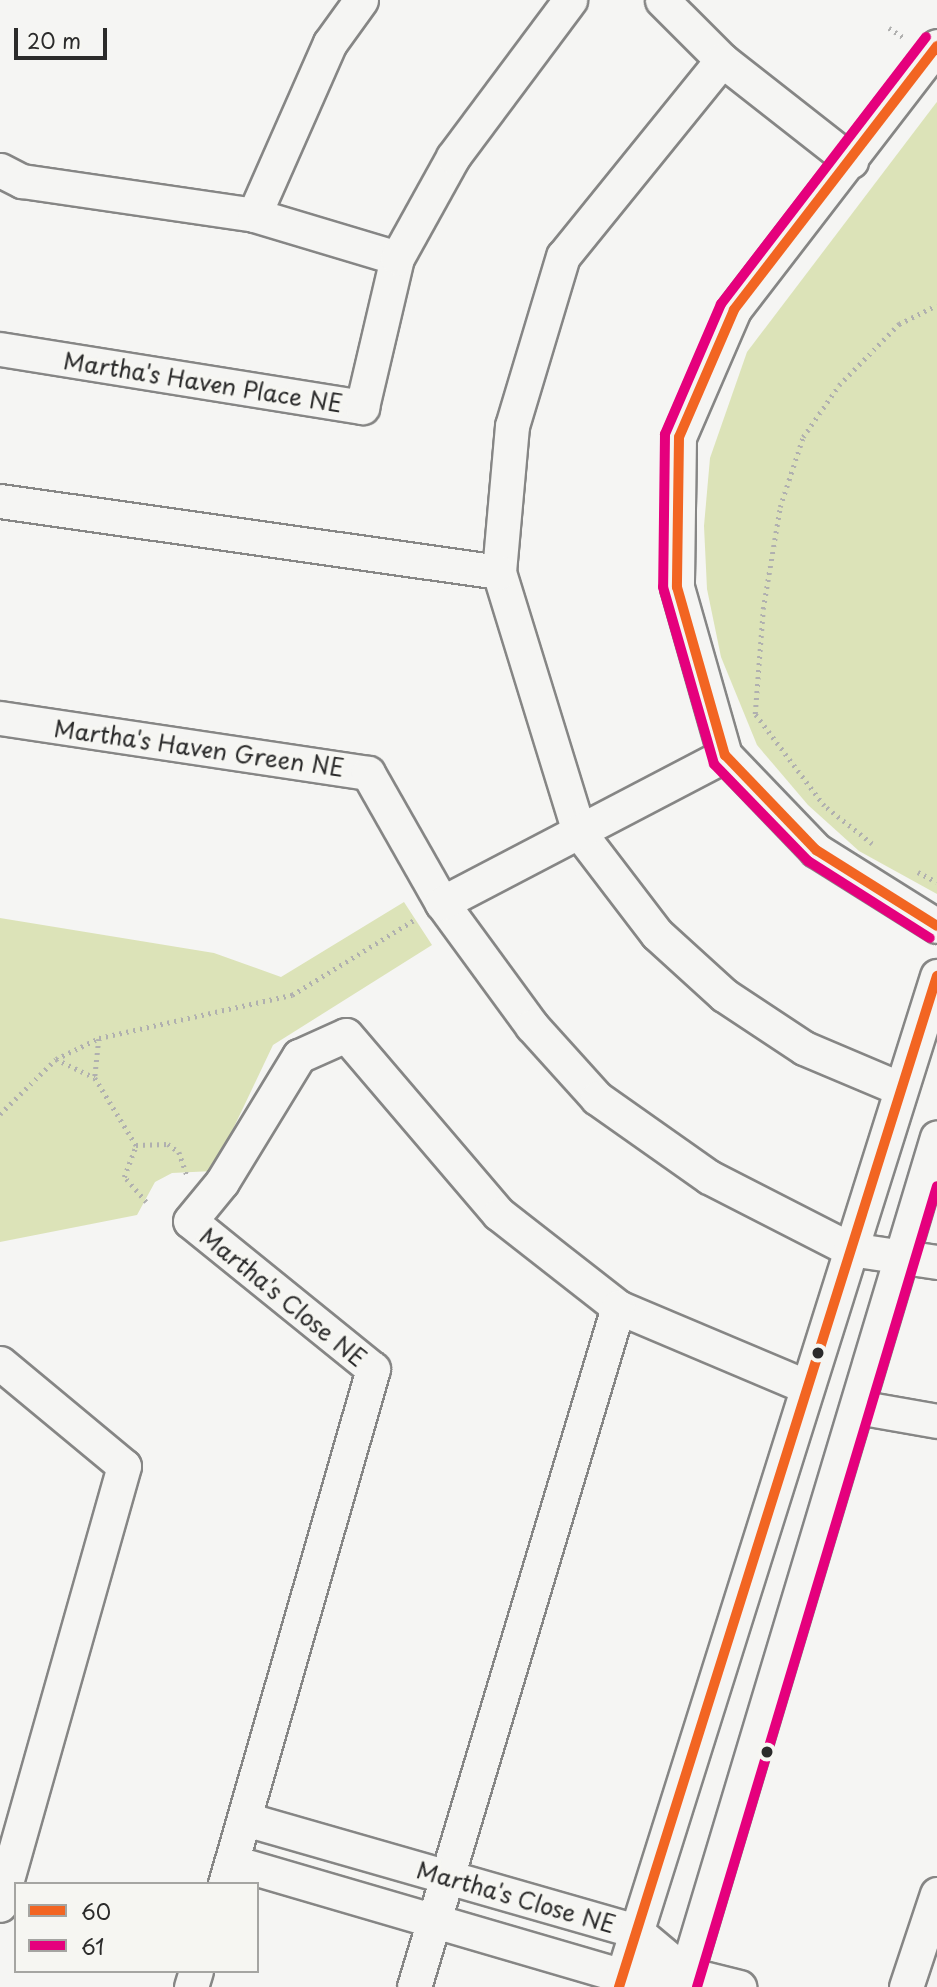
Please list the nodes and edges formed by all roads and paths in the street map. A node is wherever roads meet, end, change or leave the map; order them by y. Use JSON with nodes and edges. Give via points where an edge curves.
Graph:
{"nodes":[{"id":1,"x":361,"y":0,"type":"edge"},
{"id":2,"x":570,"y":0,"type":"edge"},
{"id":3,"x":662,"y":0,"type":"edge"},
{"id":4,"x":937,"y":46,"type":"edge"},
{"id":5,"x":722,"y":60,"type":"junction"},
{"id":6,"x":851,"y":161,"type":"junction"},
{"id":7,"x":0,"y":170,"type":"edge"},
{"id":8,"x":254,"y":215,"type":"junction"},
{"id":9,"x":397,"y":258,"type":"junction"},
{"id":10,"x":937,"y":304,"type":"edge"},
{"id":11,"x":0,"y":349,"type":"edge"},
{"id":12,"x":0,"y":501,"type":"edge"},
{"id":13,"x":499,"y":572,"type":"junction"},
{"id":14,"x":0,"y":718,"type":"edge"},
{"id":15,"x":725,"y":755,"type":"junction"},
{"id":16,"x":579,"y":832,"type":"junction"},
{"id":17,"x":882,"y":851,"type":"dead end"},
{"id":18,"x":914,"y":871,"type":"dead end"},
{"id":19,"x":937,"y":882,"type":"edge"},
{"id":20,"x":442,"y":903,"type":"junction"},
{"id":21,"x":937,"y":926,"type":"edge"},
{"id":22,"x":937,"y":976,"type":"edge"},
{"id":23,"x":99,"y":1038,"type":"junction"},
{"id":24,"x":56,"y":1059,"type":"junction"},
{"id":25,"x":95,"y":1078,"type":"junction"},
{"id":26,"x":901,"y":1088,"type":"junction"},
{"id":27,"x":0,"y":1114,"type":"edge"},
{"id":28,"x":937,"y":1138,"type":"edge"},
{"id":29,"x":136,"y":1145,"type":"junction"},
{"id":30,"x":146,"y":1202,"type":"dead end"},
{"id":31,"x":190,"y":1221,"type":"junction"},
{"id":32,"x":850,"y":1249,"type":"junction"},
{"id":33,"x":898,"y":1260,"type":"junction"},
{"id":34,"x":937,"y":1262,"type":"edge"},
{"id":35,"x":618,"y":1307,"type":"junction"},
{"id":36,"x":0,"y":1363,"type":"edge"},
{"id":37,"x":807,"y":1387,"type":"junction"},
{"id":38,"x":858,"y":1407,"type":"junction"},
{"id":39,"x":937,"y":1421,"type":"edge"},
{"id":40,"x":245,"y":1819,"type":"junction"},
{"id":41,"x":229,"y":1873,"type":"edge"},
{"id":42,"x":446,"y":1877,"type":"junction"},
{"id":43,"x":937,"y":1894,"type":"edge"},
{"id":44,"x":0,"y":1905,"type":"edge"},
{"id":45,"x":434,"y":1918,"type":"junction"},
{"id":46,"x":636,"y":1931,"type":"junction"},
{"id":47,"x":685,"y":1980,"type":"edge"},
{"id":48,"x":621,"y":1981,"type":"edge"},
{"id":49,"x":414,"y":1987,"type":"edge"},
{"id":50,"x":739,"y":1987,"type":"edge"},
{"id":51,"x":906,"y":1987,"type":"edge"}],
"edges":[{"from":1,"to":8,"type":"street","via":[[330,43]]},
{"from":2,"to":9,"type":"street","name":"Martha's Haven Place NE","via":[[453,157]]},
{"from":3,"to":5,"type":"street"},
{"from":4,"to":6,"type":"street"},
{"from":5,"to":6,"type":"street"},
{"from":5,"to":13,"type":"street","via":[[563,257],[512,426]]},
{"from":6,"to":15,"type":"street","via":[[734,310],[679,437],[677,587]]},
{"from":7,"to":8,"type":"street","via":[[22,181]]},
{"from":8,"to":9,"type":"street"},
{"from":9,"to":11,"type":"street","name":"Martha's Haven Place NE","via":[[362,407]]},
{"from":10,"to":17,"type":"path","via":[[900,324],[839,385],[803,437],[780,507],[763,609],[755,714],[824,806]]},
{"from":12,"to":13,"type":"street"},
{"from":13,"to":16,"type":"street"},
{"from":14,"to":20,"type":"street","name":"Martha's Haven Green NE","via":[[368,773]]},
{"from":15,"to":16,"type":"street"},
{"from":15,"to":21,"type":"street","via":[[816,850]]},
{"from":16,"to":20,"type":"street"},
{"from":16,"to":26,"type":"street","via":[[657,934],[724,995],[804,1048]]},
{"from":18,"to":19,"type":"path"},
{"from":20,"to":23,"type":"path","via":[[292,995]]},
{"from":20,"to":32,"type":"street","name":"Martha's Haven Green NE","via":[[532,1026],[597,1098],[709,1177]]},
{"from":22,"to":26,"type":"street"},
{"from":23,"to":24,"type":"path"},
{"from":23,"to":25,"type":"path"},
{"from":24,"to":25,"type":"path"},
{"from":24,"to":27,"type":"path"},
{"from":25,"to":29,"type":"path"},
{"from":26,"to":32,"type":"street"},
{"from":28,"to":33,"type":"street"},
{"from":29,"to":30,"type":"path","via":[[124,1177]]},
{"from":29,"to":31,"type":"path","via":[[158,1142],[179,1152]]},
{"from":31,"to":35,"type":"street","via":[[222,1182],[299,1056],[346,1035],[499,1214]]},
{"from":31,"to":40,"type":"street","name":"Martha's Close NE","via":[[373,1369]]},
{"from":32,"to":33,"type":"street","name":"Martha's Haven Green NE"},
{"from":32,"to":37,"type":"street"},
{"from":33,"to":34,"type":"street","name":"Martha's Haven Green NE"},
{"from":33,"to":38,"type":"street"},
{"from":35,"to":37,"type":"street"},
{"from":35,"to":42,"type":"street"},
{"from":36,"to":44,"type":"street","via":[[124,1466]]},
{"from":37,"to":46,"type":"street"},
{"from":38,"to":39,"type":"street"},
{"from":38,"to":47,"type":"street"},
{"from":40,"to":41,"type":"street","name":"Martha's Close NE"},
{"from":40,"to":42,"type":"street","name":"Martha's Close NE"},
{"from":41,"to":45,"type":"street","name":"Martha's Close NE"},
{"from":42,"to":45,"type":"street"},
{"from":42,"to":46,"type":"street","name":"Martha's Close NE"},
{"from":43,"to":51,"type":"street"},
{"from":45,"to":48,"type":"street","name":"Martha's Close NE"},
{"from":45,"to":49,"type":"street"},
{"from":46,"to":47,"type":"street","name":"Martha's Close NE"},
{"from":46,"to":48,"type":"street"},
{"from":47,"to":48,"type":"street","name":"Martha's Close NE"},
{"from":47,"to":50,"type":"street"}]}
